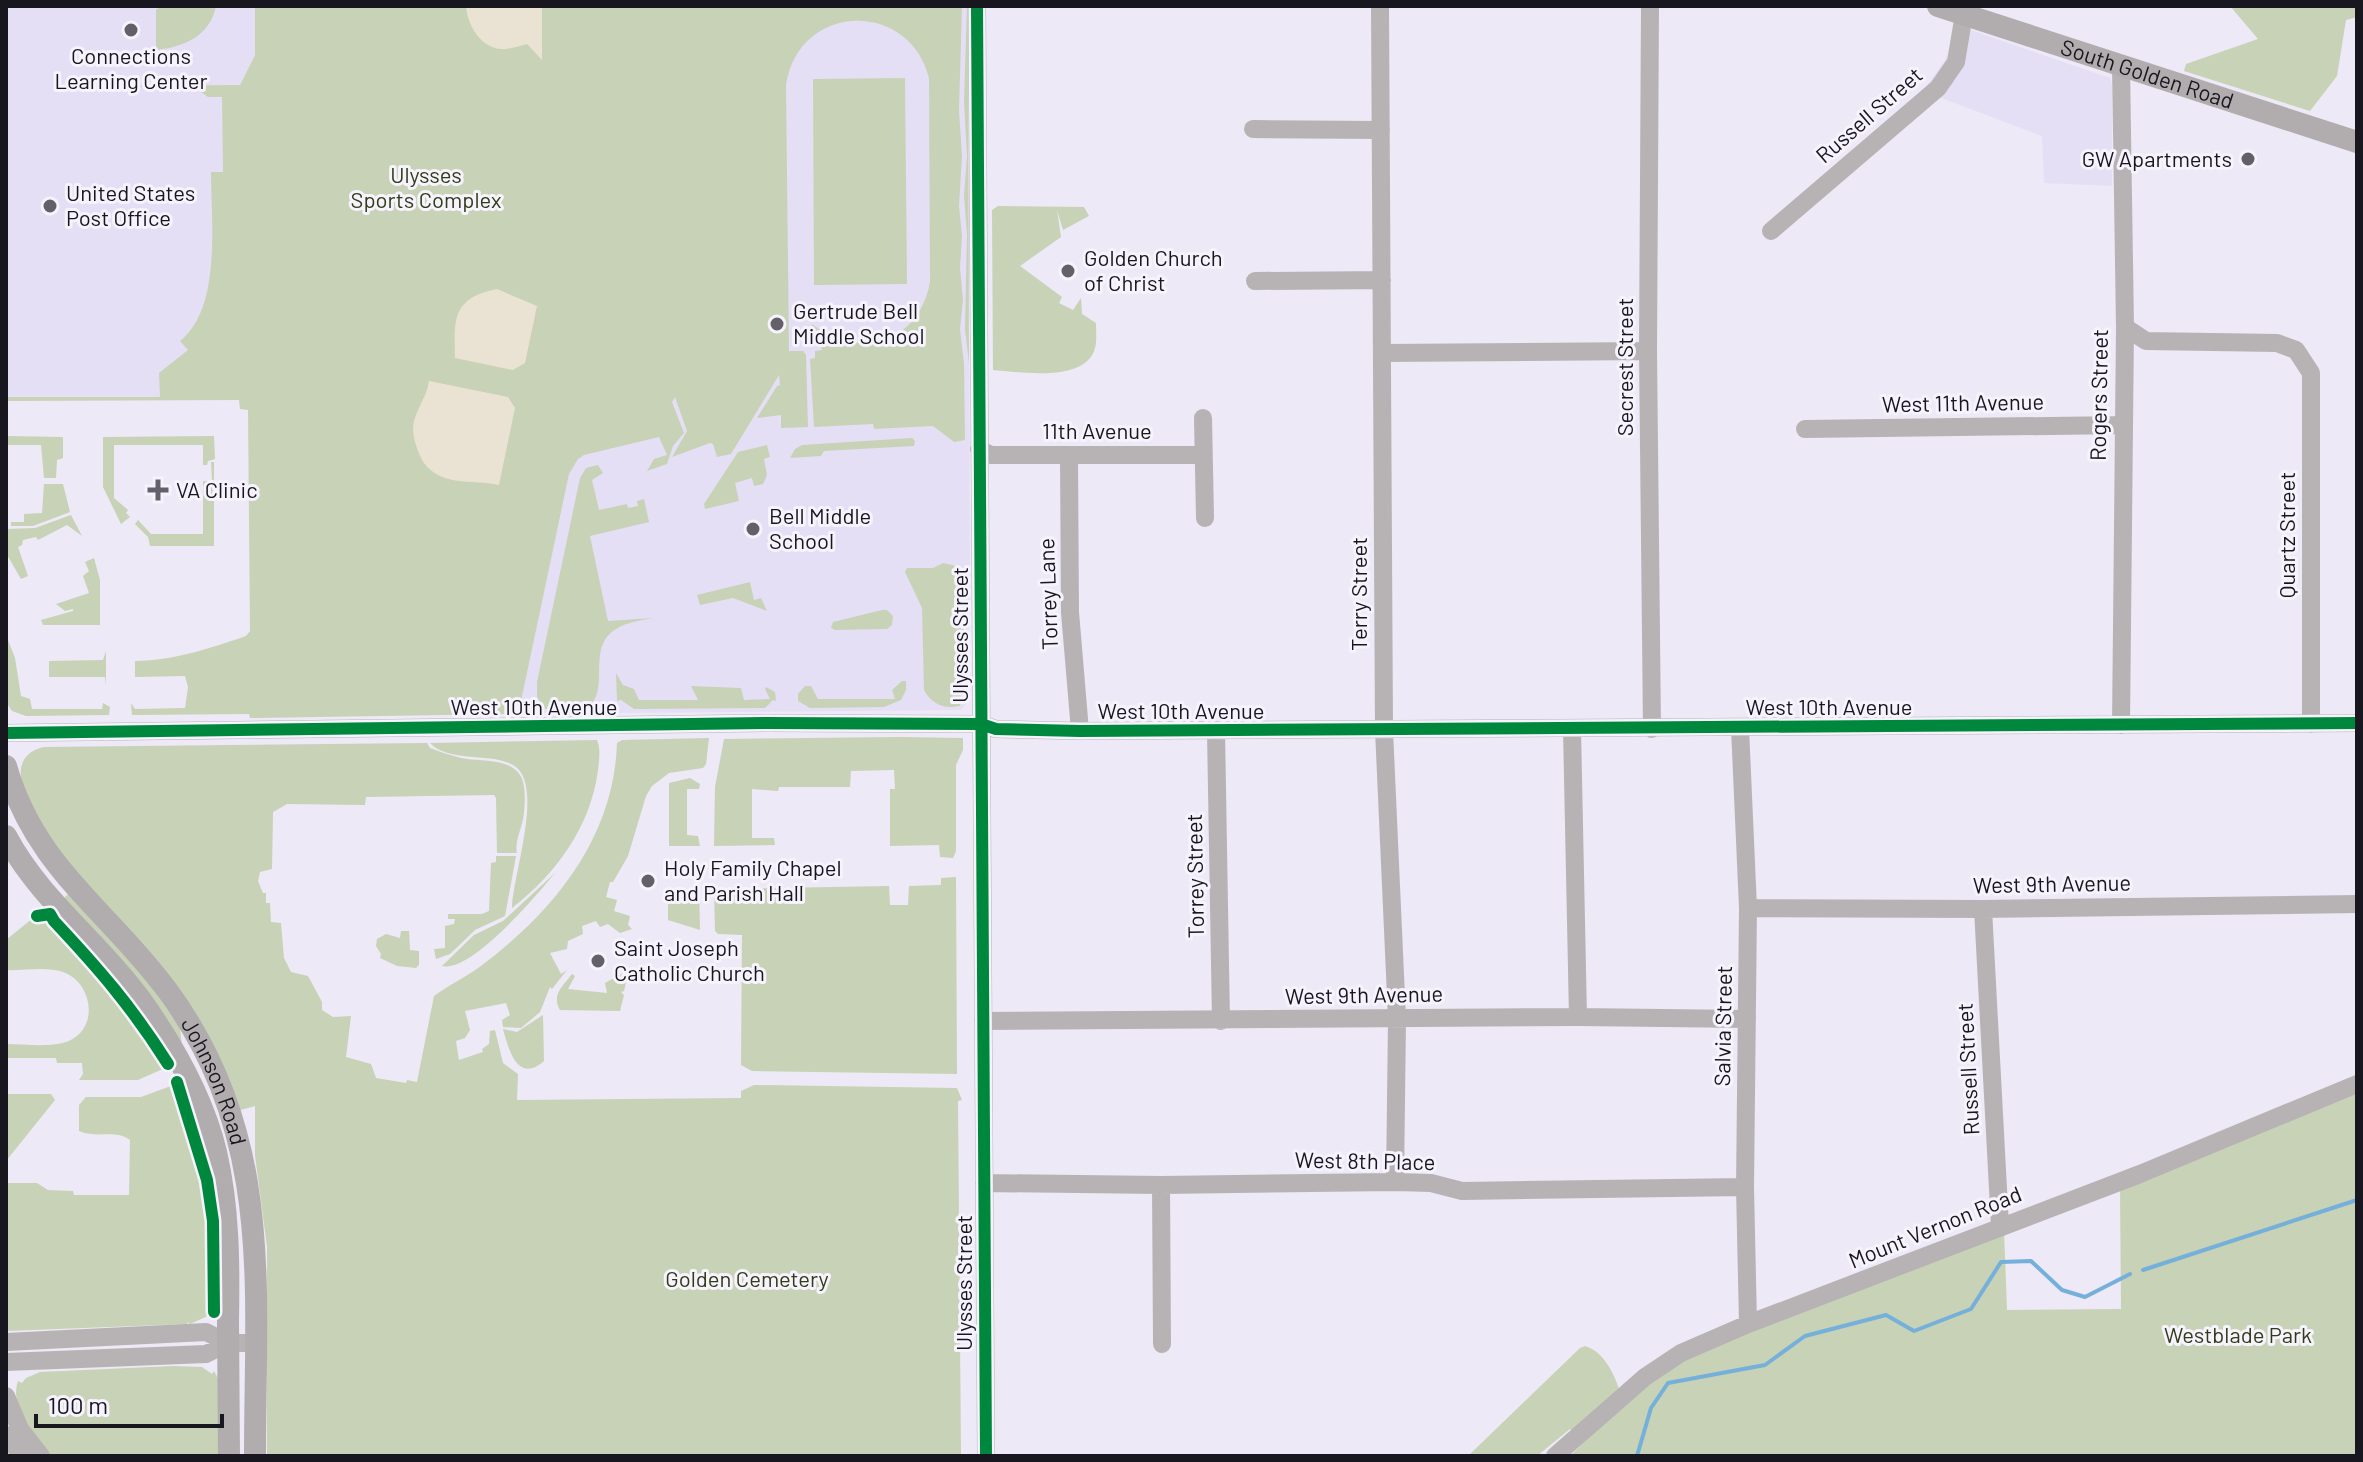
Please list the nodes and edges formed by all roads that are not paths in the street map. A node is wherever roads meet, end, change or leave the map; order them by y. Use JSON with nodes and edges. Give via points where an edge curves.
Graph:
{"nodes":[{"id":1,"x":977,"y":6,"type":"edge"},
{"id":2,"x":1380,"y":6,"type":"edge"},
{"id":3,"x":1650,"y":6,"type":"edge"},
{"id":4,"x":1938,"y":6,"type":"edge"},
{"id":5,"x":1964,"y":14,"type":"junction"},
{"id":6,"x":2121,"y":66,"type":"junction"},
{"id":7,"x":1253,"y":129,"type":"dead end"},
{"id":8,"x":1381,"y":130,"type":"junction"},
{"id":9,"x":2357,"y":142,"type":"edge"},
{"id":10,"x":1771,"y":231,"type":"dead end"},
{"id":11,"x":1382,"y":280,"type":"junction"},
{"id":12,"x":1255,"y":281,"type":"dead end"},
{"id":13,"x":2125,"y":327,"type":"junction"},
{"id":14,"x":1648,"y":351,"type":"junction"},
{"id":15,"x":1382,"y":353,"type":"junction"},
{"id":16,"x":1203,"y":418,"type":"dead end"},
{"id":17,"x":2122,"y":425,"type":"junction"},
{"id":18,"x":1805,"y":429,"type":"dead end"},
{"id":19,"x":985,"y":452,"type":"junction"},
{"id":20,"x":1069,"y":455,"type":"junction"},
{"id":21,"x":1203,"y":455,"type":"junction"},
{"id":22,"x":1205,"y":518,"type":"dead end"},
{"id":23,"x":2357,"y":723,"type":"edge"},
{"id":24,"x":981,"y":724,"type":"junction"},
{"id":25,"x":2311,"y":724,"type":"junction"},
{"id":26,"x":2121,"y":725,"type":"junction"},
{"id":27,"x":1740,"y":728,"type":"junction"},
{"id":28,"x":1572,"y":729,"type":"junction"},
{"id":29,"x":1652,"y":729,"type":"junction"},
{"id":30,"x":1384,"y":730,"type":"junction"},
{"id":31,"x":1080,"y":731,"type":"junction"},
{"id":32,"x":1216,"y":731,"type":"junction"},
{"id":33,"x":6,"y":733,"type":"edge"},
{"id":34,"x":6,"y":766,"type":"edge"},
{"id":35,"x":6,"y":836,"type":"edge"},
{"id":36,"x":2357,"y":904,"type":"edge"},
{"id":37,"x":1748,"y":908,"type":"junction"},
{"id":38,"x":1983,"y":909,"type":"junction"},
{"id":39,"x":1578,"y":1017,"type":"junction"},
{"id":40,"x":1397,"y":1019,"type":"junction"},
{"id":41,"x":1747,"y":1019,"type":"junction"},
{"id":42,"x":983,"y":1021,"type":"junction"},
{"id":43,"x":1221,"y":1021,"type":"junction"},
{"id":44,"x":2357,"y":1084,"type":"edge"},
{"id":45,"x":1395,"y":1182,"type":"junction"},
{"id":46,"x":984,"y":1183,"type":"junction"},
{"id":47,"x":1161,"y":1185,"type":"junction"},
{"id":48,"x":1745,"y":1187,"type":"junction"},
{"id":49,"x":2000,"y":1226,"type":"junction"},
{"id":50,"x":1748,"y":1324,"type":"junction"},
{"id":51,"x":6,"y":1342,"type":"edge"},
{"id":52,"x":228,"y":1343,"type":"junction"},
{"id":53,"x":255,"y":1343,"type":"junction"},
{"id":54,"x":1162,"y":1344,"type":"dead end"},
{"id":55,"x":6,"y":1362,"type":"edge"},
{"id":56,"x":6,"y":1396,"type":"edge"},
{"id":57,"x":6,"y":1435,"type":"edge"},
{"id":58,"x":22,"y":1456,"type":"edge"},
{"id":59,"x":41,"y":1456,"type":"edge"},
{"id":60,"x":229,"y":1456,"type":"edge"},
{"id":61,"x":255,"y":1456,"type":"edge"},
{"id":62,"x":986,"y":1456,"type":"edge"},
{"id":63,"x":1555,"y":1456,"type":"edge"}],
"edges":[{"from":1,"to":19,"type":"street","name":"Ulysses Street"},
{"from":2,"to":8,"type":"street","name":"Terry Street"},
{"from":3,"to":14,"type":"street","name":"Secrest Street"},
{"from":4,"to":5,"type":"main road","name":"South Golden Road"},
{"from":5,"to":6,"type":"main road","name":"South Golden Road"},
{"from":5,"to":10,"type":"street","name":"Russell Street","via":[[1956,62],[1938,88]]},
{"from":6,"to":9,"type":"main road","name":"South Golden Road"},
{"from":6,"to":13,"type":"street","name":"Rogers Street"},
{"from":7,"to":8,"type":"street"},
{"from":8,"to":11,"type":"street","name":"Terry Street"},
{"from":11,"to":12,"type":"street"},
{"from":11,"to":15,"type":"street","name":"Terry Street"},
{"from":13,"to":17,"type":"street","name":"Rogers Street"},
{"from":13,"to":25,"type":"street","name":"Quartz Street","via":[[2146,341],[2277,343],[2296,350],[2311,373]]},
{"from":14,"to":15,"type":"street"},
{"from":14,"to":29,"type":"street","name":"Secrest Street"},
{"from":15,"to":30,"type":"street","name":"Terry Street"},
{"from":16,"to":21,"type":"street"},
{"from":17,"to":18,"type":"street","name":"West 11th Avenue"},
{"from":17,"to":26,"type":"street","name":"Rogers Street"},
{"from":19,"to":20,"type":"street","name":"11th Avenue"},
{"from":19,"to":24,"type":"street","name":"Ulysses Street"},
{"from":20,"to":21,"type":"street","name":"11th Avenue"},
{"from":20,"to":31,"type":"street","name":"Torrey Lane","via":[[1070,612]]},
{"from":21,"to":22,"type":"street"},
{"from":23,"to":25,"type":"street","name":"West 10th Avenue"},
{"from":24,"to":31,"type":"street","name":"West 10th Avenue"},
{"from":24,"to":33,"type":"street","name":"West 10th Avenue"},
{"from":24,"to":42,"type":"street","name":"Ulysses Street"},
{"from":25,"to":26,"type":"street","name":"West 10th Avenue"},
{"from":26,"to":27,"type":"street","name":"West 10th Avenue"},
{"from":27,"to":29,"type":"street","name":"West 10th Avenue"},
{"from":27,"to":37,"type":"street","name":"Salvia Street"},
{"from":28,"to":29,"type":"street","name":"West 10th Avenue"},
{"from":28,"to":30,"type":"street","name":"West 10th Avenue"},
{"from":28,"to":39,"type":"street"},
{"from":30,"to":32,"type":"street","name":"West 10th Avenue"},
{"from":30,"to":40,"type":"street","name":"Terry Street"},
{"from":31,"to":32,"type":"street","name":"West 10th Avenue"},
{"from":32,"to":43,"type":"street","name":"Torrey Street"},
{"from":34,"to":53,"type":"main road","name":"Johnson Road","via":[[42,846],[154,972],[196,1033],[221,1082],[251,1195]]},
{"from":35,"to":52,"type":"main road","name":"Johnson Road","via":[[49,900],[130,985],[195,1092],[224,1195]]},
{"from":36,"to":38,"type":"street","name":"West 9th Avenue"},
{"from":37,"to":38,"type":"street","name":"West 9th Avenue"},
{"from":37,"to":41,"type":"street","name":"Salvia Street"},
{"from":38,"to":49,"type":"street","name":"Russell Street"},
{"from":39,"to":40,"type":"street","name":"West 9th Avenue"},
{"from":39,"to":41,"type":"street","name":"West 9th Avenue"},
{"from":40,"to":43,"type":"street","name":"West 9th Avenue"},
{"from":40,"to":45,"type":"street","name":"Terry Street"},
{"from":41,"to":48,"type":"street","name":"Salvia Street"},
{"from":42,"to":43,"type":"street","name":"West 9th Avenue"},
{"from":42,"to":46,"type":"street","name":"Ulysses Street"},
{"from":44,"to":49,"type":"street","name":"Mount Vernon Road"},
{"from":45,"to":47,"type":"street","name":"West 8th Place"},
{"from":45,"to":48,"type":"street","name":"West 8th Place","via":[[1462,1191]]},
{"from":46,"to":47,"type":"street","name":"West 8th Place"},
{"from":46,"to":62,"type":"street","name":"Ulysses Street"},
{"from":47,"to":54,"type":"street"},
{"from":48,"to":50,"type":"street","name":"Salvia Street"},
{"from":49,"to":50,"type":"street","name":"Mount Vernon Road"},
{"from":50,"to":63,"type":"street","name":"Mount Vernon Road","via":[[1681,1353],[1645,1377]]},
{"from":51,"to":52,"type":"street","via":[[206,1332]]},
{"from":52,"to":53,"type":"street"},
{"from":52,"to":55,"type":"street","via":[[206,1354]]},
{"from":52,"to":60,"type":"main road","name":"Johnson Road"},
{"from":53,"to":61,"type":"main road","name":"Johnson Road"},
{"from":56,"to":59,"type":"street","via":[[20,1429]]},
{"from":57,"to":58,"type":"street"}]}
